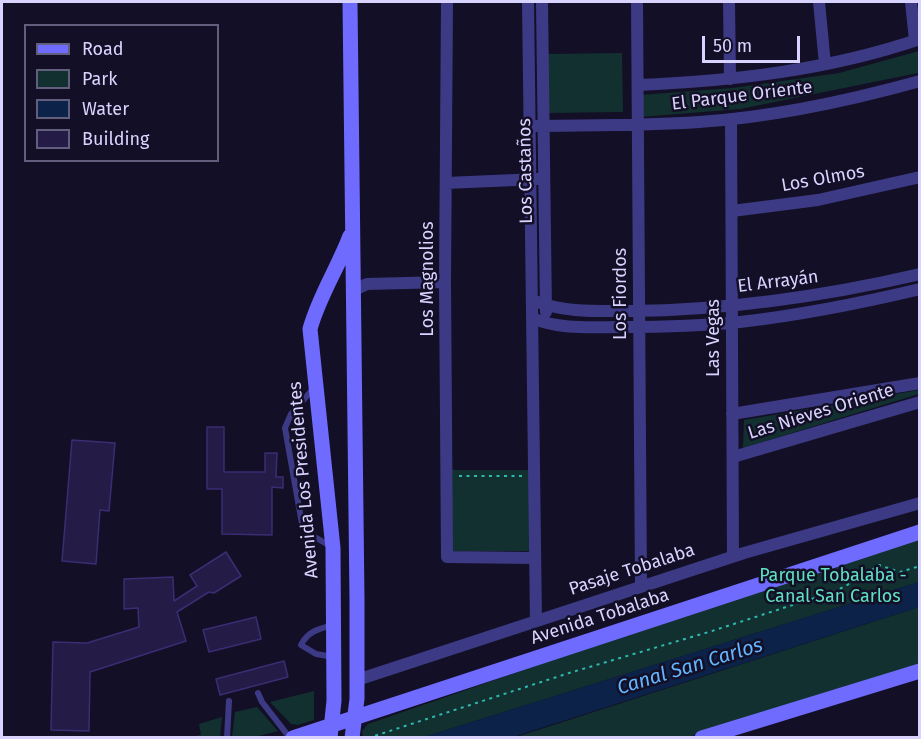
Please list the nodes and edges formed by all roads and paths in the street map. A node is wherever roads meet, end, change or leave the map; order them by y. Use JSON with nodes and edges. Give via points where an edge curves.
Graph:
{"nodes":[{"id":1,"x":350,"y":2,"type":"edge"},
{"id":2,"x":447,"y":2,"type":"edge"},
{"id":3,"x":528,"y":2,"type":"edge"},
{"id":4,"x":542,"y":2,"type":"edge"},
{"id":5,"x":637,"y":2,"type":"edge"},
{"id":6,"x":729,"y":2,"type":"edge"},
{"id":7,"x":819,"y":2,"type":"edge"},
{"id":8,"x":911,"y":2,"type":"edge"},
{"id":9,"x":917,"y":40,"type":"edge"},
{"id":10,"x":825,"y":64,"type":"junction"},
{"id":11,"x":730,"y":79,"type":"junction"},
{"id":12,"x":920,"y":81,"type":"edge"},
{"id":13,"x":638,"y":85,"type":"junction"},
{"id":14,"x":731,"y":119,"type":"junction"},
{"id":15,"x":638,"y":125,"type":"junction"},
{"id":16,"x":530,"y":126,"type":"junction"},
{"id":17,"x":544,"y":126,"type":"junction"},
{"id":18,"x":920,"y":177,"type":"edge"},
{"id":19,"x":531,"y":179,"type":"junction"},
{"id":20,"x":544,"y":179,"type":"junction"},
{"id":21,"x":446,"y":183,"type":"junction"},
{"id":22,"x":732,"y":211,"type":"junction"},
{"id":23,"x":354,"y":227,"type":"junction"},
{"id":24,"x":920,"y":274,"type":"edge"},
{"id":25,"x":445,"y":282,"type":"junction"},
{"id":26,"x":327,"y":285,"type":"junction"},
{"id":27,"x":920,"y":289,"type":"edge"},
{"id":28,"x":354,"y":290,"type":"junction"},
{"id":29,"x":532,"y":300,"type":"junction"},
{"id":30,"x":546,"y":305,"type":"junction"},
{"id":31,"x":732,"y":306,"type":"junction"},
{"id":32,"x":639,"y":311,"type":"junction"},
{"id":33,"x":532,"y":318,"type":"junction"},
{"id":34,"x":732,"y":322,"type":"junction"},
{"id":35,"x":546,"y":323,"type":"junction"},
{"id":36,"x":639,"y":327,"type":"junction"},
{"id":37,"x":532,"y":335,"type":"junction"},
{"id":38,"x":920,"y":383,"type":"edge"},
{"id":39,"x":316,"y":386,"type":"junction"},
{"id":40,"x":920,"y":402,"type":"edge"},
{"id":41,"x":732,"y":414,"type":"junction"},
{"id":42,"x":733,"y":457,"type":"junction"},
{"id":43,"x":447,"y":476,"type":"junction"},
{"id":44,"x":534,"y":477,"type":"junction"},
{"id":45,"x":920,"y":503,"type":"edge"},
{"id":46,"x":920,"y":532,"type":"edge"},
{"id":47,"x":333,"y":548,"type":"junction"},
{"id":48,"x":733,"y":556,"type":"junction"},
{"id":49,"x":535,"y":558,"type":"junction"},
{"id":50,"x":920,"y":566,"type":"edge"},
{"id":51,"x":641,"y":586,"type":"junction"},
{"id":52,"x":334,"y":600,"type":"junction"},
{"id":53,"x":357,"y":600,"type":"junction"},
{"id":54,"x":536,"y":621,"type":"junction"},
{"id":55,"x":334,"y":631,"type":"junction"},
{"id":56,"x":356,"y":644,"type":"junction"},
{"id":57,"x":334,"y":657,"type":"junction"},
{"id":58,"x":920,"y":671,"type":"edge"},
{"id":59,"x":357,"y":680,"type":"junction"},
{"id":60,"x":258,"y":693,"type":"dead end"},
{"id":61,"x":229,"y":700,"type":"dead end"},
{"id":62,"x":356,"y":718,"type":"junction"},
{"id":63,"x":331,"y":731,"type":"edge"},
{"id":64,"x":736,"y":732,"type":"edge"},
{"id":65,"x":718,"y":735,"type":"edge"},
{"id":66,"x":227,"y":738,"type":"edge"},
{"id":67,"x":291,"y":738,"type":"edge"},
{"id":68,"x":352,"y":738,"type":"edge"},
{"id":69,"x":368,"y":738,"type":"edge"},
{"id":70,"x":702,"y":738,"type":"edge"}],
"edges":[{"from":1,"to":23,"type":"street","name":"Avenida Los Presidentes"},
{"from":2,"to":21,"type":"street","name":"Los Magnolios"},
{"from":3,"to":16,"type":"street","name":"Los Castaños"},
{"from":4,"to":17,"type":"street","name":"Los Castaños"},
{"from":5,"to":13,"type":"street","name":"Los Fiordos"},
{"from":6,"to":11,"type":"street"},
{"from":7,"to":10,"type":"street"},
{"from":8,"to":9,"type":"street"},
{"from":9,"to":10,"type":"street"},
{"from":10,"to":11,"type":"street"},
{"from":11,"to":13,"type":"street"},
{"from":12,"to":14,"type":"street","name":"El Parque Oriente","via":[[820,105]]},
{"from":13,"to":15,"type":"street","name":"Los Fiordos"},
{"from":14,"to":15,"type":"street","name":"El Parque Oriente"},
{"from":14,"to":22,"type":"street","name":"Las Vegas"},
{"from":15,"to":17,"type":"street","name":"El Parque Oriente"},
{"from":15,"to":32,"type":"street","name":"Los Fiordos"},
{"from":16,"to":17,"type":"street","name":"El Parque Oriente"},
{"from":16,"to":19,"type":"street","name":"Los Castaños"},
{"from":17,"to":20,"type":"street","name":"Los Castaños"},
{"from":18,"to":22,"type":"street","name":"Los Olmos","via":[[818,200]]},
{"from":19,"to":20,"type":"street"},
{"from":19,"to":21,"type":"street"},
{"from":19,"to":29,"type":"street","name":"Los Castaños"},
{"from":20,"to":30,"type":"street","name":"Los Castaños"},
{"from":21,"to":25,"type":"street","name":"Los Magnolios"},
{"from":22,"to":31,"type":"street","name":"Las Vegas"},
{"from":23,"to":26,"type":"street","name":"Avenida Los Presidentes"},
{"from":23,"to":28,"type":"street","name":"Avenida Los Presidentes"},
{"from":24,"to":31,"type":"street","name":"El Arrayán","via":[[819,295]]},
{"from":25,"to":28,"type":"street","via":[[367,284]]},
{"from":25,"to":43,"type":"street","name":"Los Magnolios"},
{"from":26,"to":28,"type":"street","via":[[342,283]]},
{"from":26,"to":39,"type":"street","name":"Avenida Los Presidentes","via":[[310,329]]},
{"from":27,"to":34,"type":"street","name":"El Arrayán","via":[[836,307]]},
{"from":28,"to":53,"type":"street","name":"Avenida Los Presidentes"},
{"from":29,"to":30,"type":"street","name":"El Arrayán"},
{"from":29,"to":33,"type":"street","name":"Los Castaños"},
{"from":30,"to":32,"type":"street","name":"El Arrayán","via":[[566,310]]},
{"from":30,"to":35,"type":"street","name":"Los Castaños"},
{"from":31,"to":32,"type":"street","name":"El Arrayán"},
{"from":31,"to":34,"type":"street","name":"Las Vegas"},
{"from":32,"to":36,"type":"street","name":"Los Fiordos"},
{"from":33,"to":35,"type":"street","name":"El Arrayán"},
{"from":33,"to":37,"type":"street","name":"Los Castaños"},
{"from":34,"to":36,"type":"street","name":"El Arrayán"},
{"from":34,"to":41,"type":"street","name":"Las Vegas"},
{"from":35,"to":36,"type":"street","name":"El Arrayán"},
{"from":35,"to":37,"type":"street"},
{"from":36,"to":51,"type":"street","name":"Los Fiordos"},
{"from":37,"to":44,"type":"street","name":"Los Castaños"},
{"from":38,"to":41,"type":"street"},
{"from":39,"to":47,"type":"street","name":"Avenida Los Presidentes"},
{"from":39,"to":47,"type":"lane","via":[[291,414],[285,428],[302,524]]},
{"from":40,"to":42,"type":"street","name":"Las Nieves Oriente"},
{"from":41,"to":42,"type":"street","name":"Las Vegas"},
{"from":42,"to":48,"type":"street","name":"Las Vegas"},
{"from":43,"to":44,"type":"path"},
{"from":43,"to":49,"type":"street","name":"Los Magnolios","via":[[447,557]]},
{"from":44,"to":49,"type":"street","name":"Los Castaños"},
{"from":45,"to":48,"type":"street","name":"Pasaje Tobalaba"},
{"from":46,"to":62,"type":"street","name":"Avenida Tobalaba"},
{"from":47,"to":52,"type":"street","name":"Avenida Los Presidentes"},
{"from":48,"to":51,"type":"street","name":"Pasaje Tobalaba"},
{"from":49,"to":54,"type":"street","name":"Los Castaños"},
{"from":50,"to":69,"type":"path","via":[[900,572],[879,565],[836,591]]},
{"from":51,"to":54,"type":"street","name":"Pasaje Tobalaba"},
{"from":52,"to":53,"type":"street","via":[[346,606]]},
{"from":52,"to":55,"type":"street","name":"Avenida Los Presidentes"},
{"from":53,"to":56,"type":"street","name":"Avenida Los Presidentes"},
{"from":54,"to":59,"type":"street","name":"Pasaje Tobalaba"},
{"from":55,"to":56,"type":"street","via":[[347,635]]},
{"from":55,"to":57,"type":"street","name":"Avenida Los Presidentes"},
{"from":55,"to":57,"type":"lane","via":[[316,629],[305,636],[301,645],[316,654]]},
{"from":56,"to":59,"type":"street","name":"Avenida Los Presidentes"},
{"from":57,"to":63,"type":"street","name":"Avenida Los Presidentes"},
{"from":58,"to":64,"type":"street"},
{"from":59,"to":62,"type":"street","name":"Avenida Los Presidentes"},
{"from":60,"to":67,"type":"lane"},
{"from":61,"to":66,"type":"lane"},
{"from":62,"to":63,"type":"street","name":"Avenida Tobalaba"},
{"from":62,"to":68,"type":"street","name":"Avenida Los Presidentes"},
{"from":63,"to":67,"type":"street","name":"Avenida Tobalaba"},
{"from":64,"to":65,"type":"street"},
{"from":65,"to":70,"type":"street"}]}
